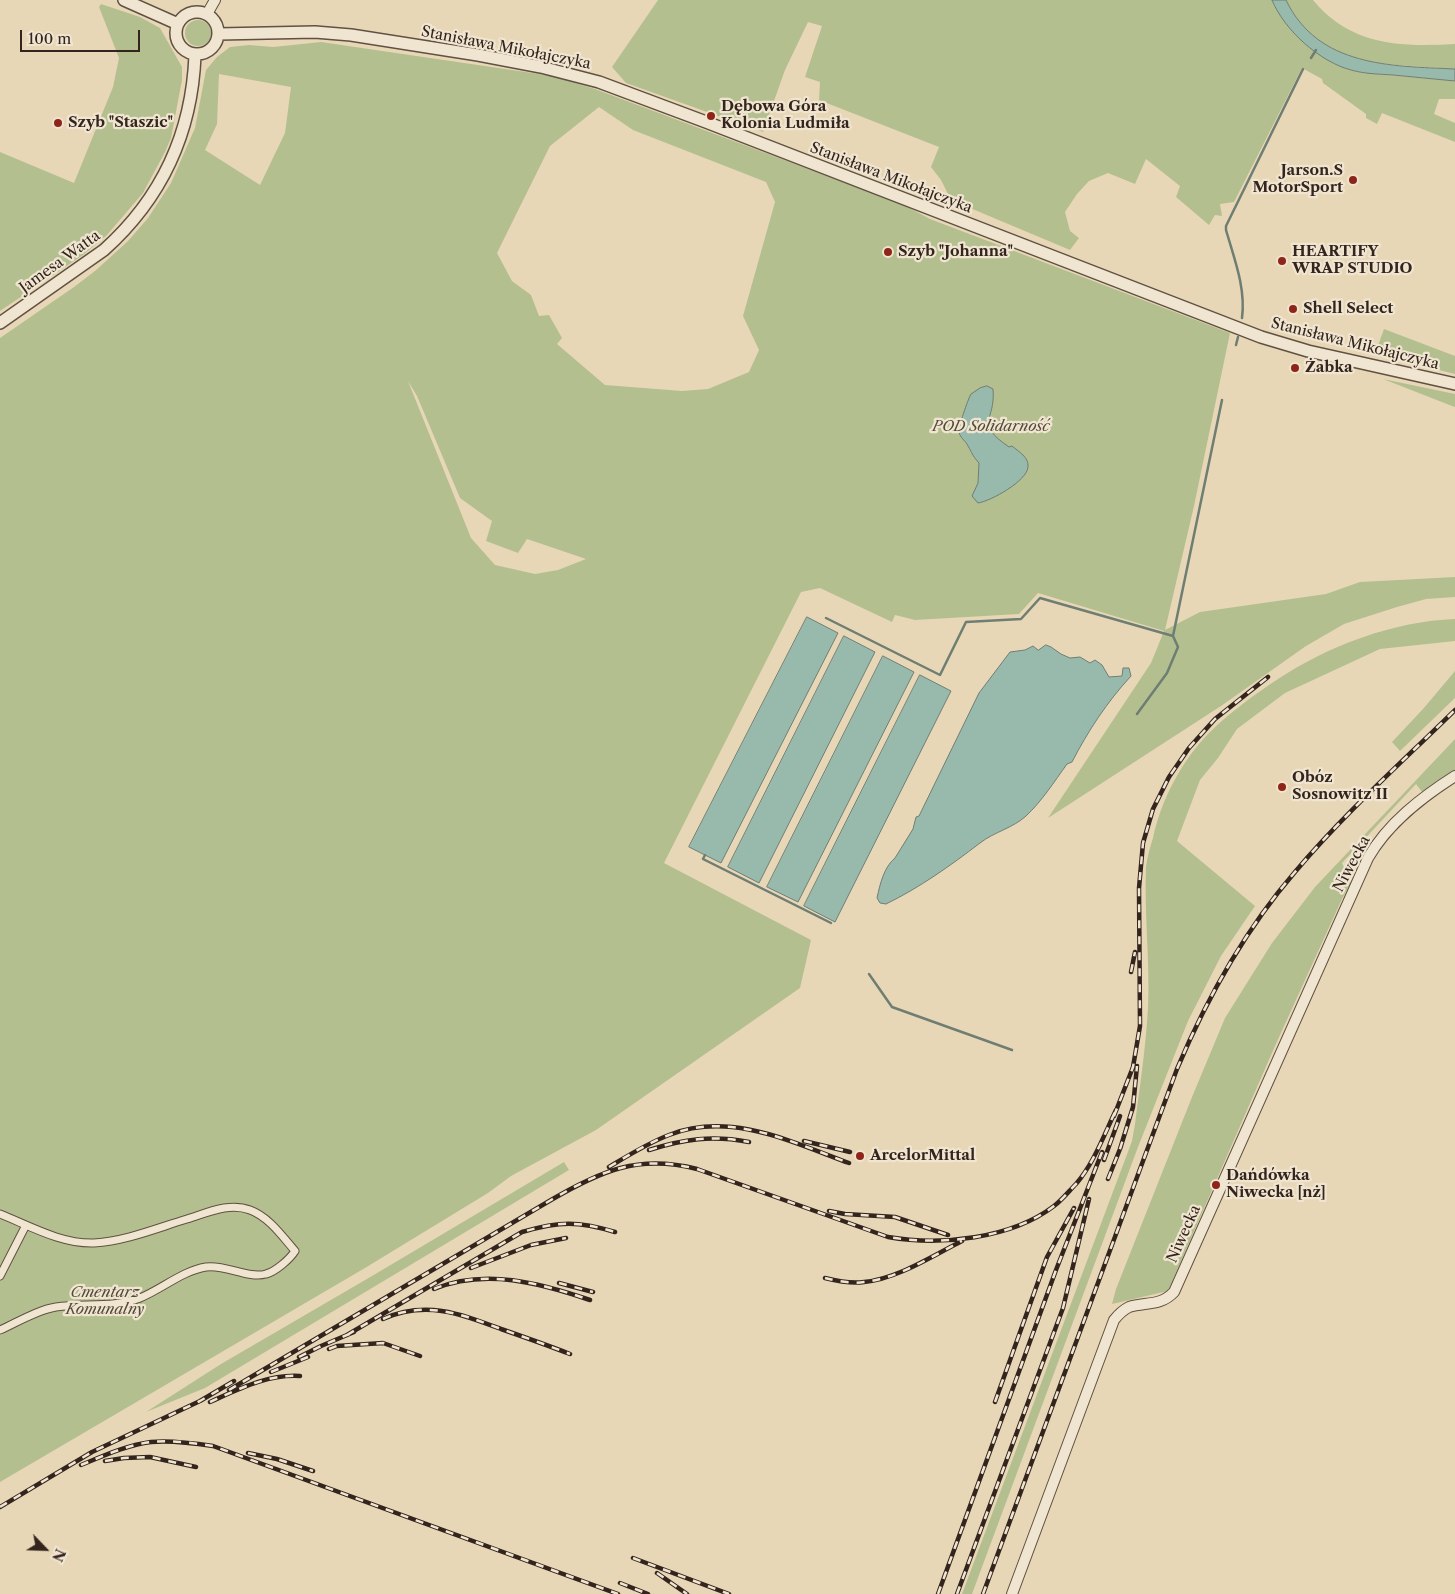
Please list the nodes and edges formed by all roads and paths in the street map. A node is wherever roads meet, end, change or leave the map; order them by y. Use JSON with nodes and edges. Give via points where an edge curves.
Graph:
{"nodes":[{"id":1,"x":124,"y":0,"type":"edge"},
{"id":2,"x":215,"y":0,"type":"edge"},
{"id":3,"x":207,"y":14,"type":"junction"},
{"id":4,"x":178,"y":24,"type":"junction"},
{"id":5,"x":218,"y":34,"type":"junction"},
{"id":6,"x":195,"y":55,"type":"junction"},
{"id":7,"x":0,"y":323,"type":"edge"},
{"id":8,"x":1455,"y":384,"type":"edge"},
{"id":9,"x":1455,"y":776,"type":"edge"},
{"id":10,"x":0,"y":1214,"type":"edge"},
{"id":11,"x":26,"y":1225,"type":"dead end"},
{"id":12,"x":0,"y":1276,"type":"edge"},
{"id":13,"x":0,"y":1330,"type":"edge"},
{"id":14,"x":1012,"y":1594,"type":"edge"}],
"edges":[{"from":1,"to":4,"type":"street"},
{"from":2,"to":3,"type":"street"},
{"from":3,"to":4,"type":"street","via":[[194,12]]},
{"from":3,"to":5,"type":"street","via":[[217,26]]},
{"from":4,"to":6,"type":"street","via":[[177,40],[181,47]]},
{"from":5,"to":6,"type":"street","via":[[217,41],[208,52]]},
{"from":5,"to":8,"type":"street","name":"Stanisława Mikołajczyka","via":[[315,32],[350,35],[478,55],[599,82],[1261,337],[1308,352]]},
{"from":6,"to":7,"type":"street","name":"Jamesa Watta","via":[[190,100],[180,139],[150,199],[120,236],[104,250]]},
{"from":9,"to":14,"type":"street","name":"Niwecka","via":[[1412,807],[1368,858],[1174,1292],[1163,1301],[1129,1308],[1114,1320]]},
{"from":10,"to":13,"type":"street","via":[[65,1240],[93,1243],[133,1236],[224,1208],[240,1207],[266,1220],[295,1251],[267,1274],[204,1267],[140,1298],[55,1307]]},
{"from":11,"to":12,"type":"street"}]}
